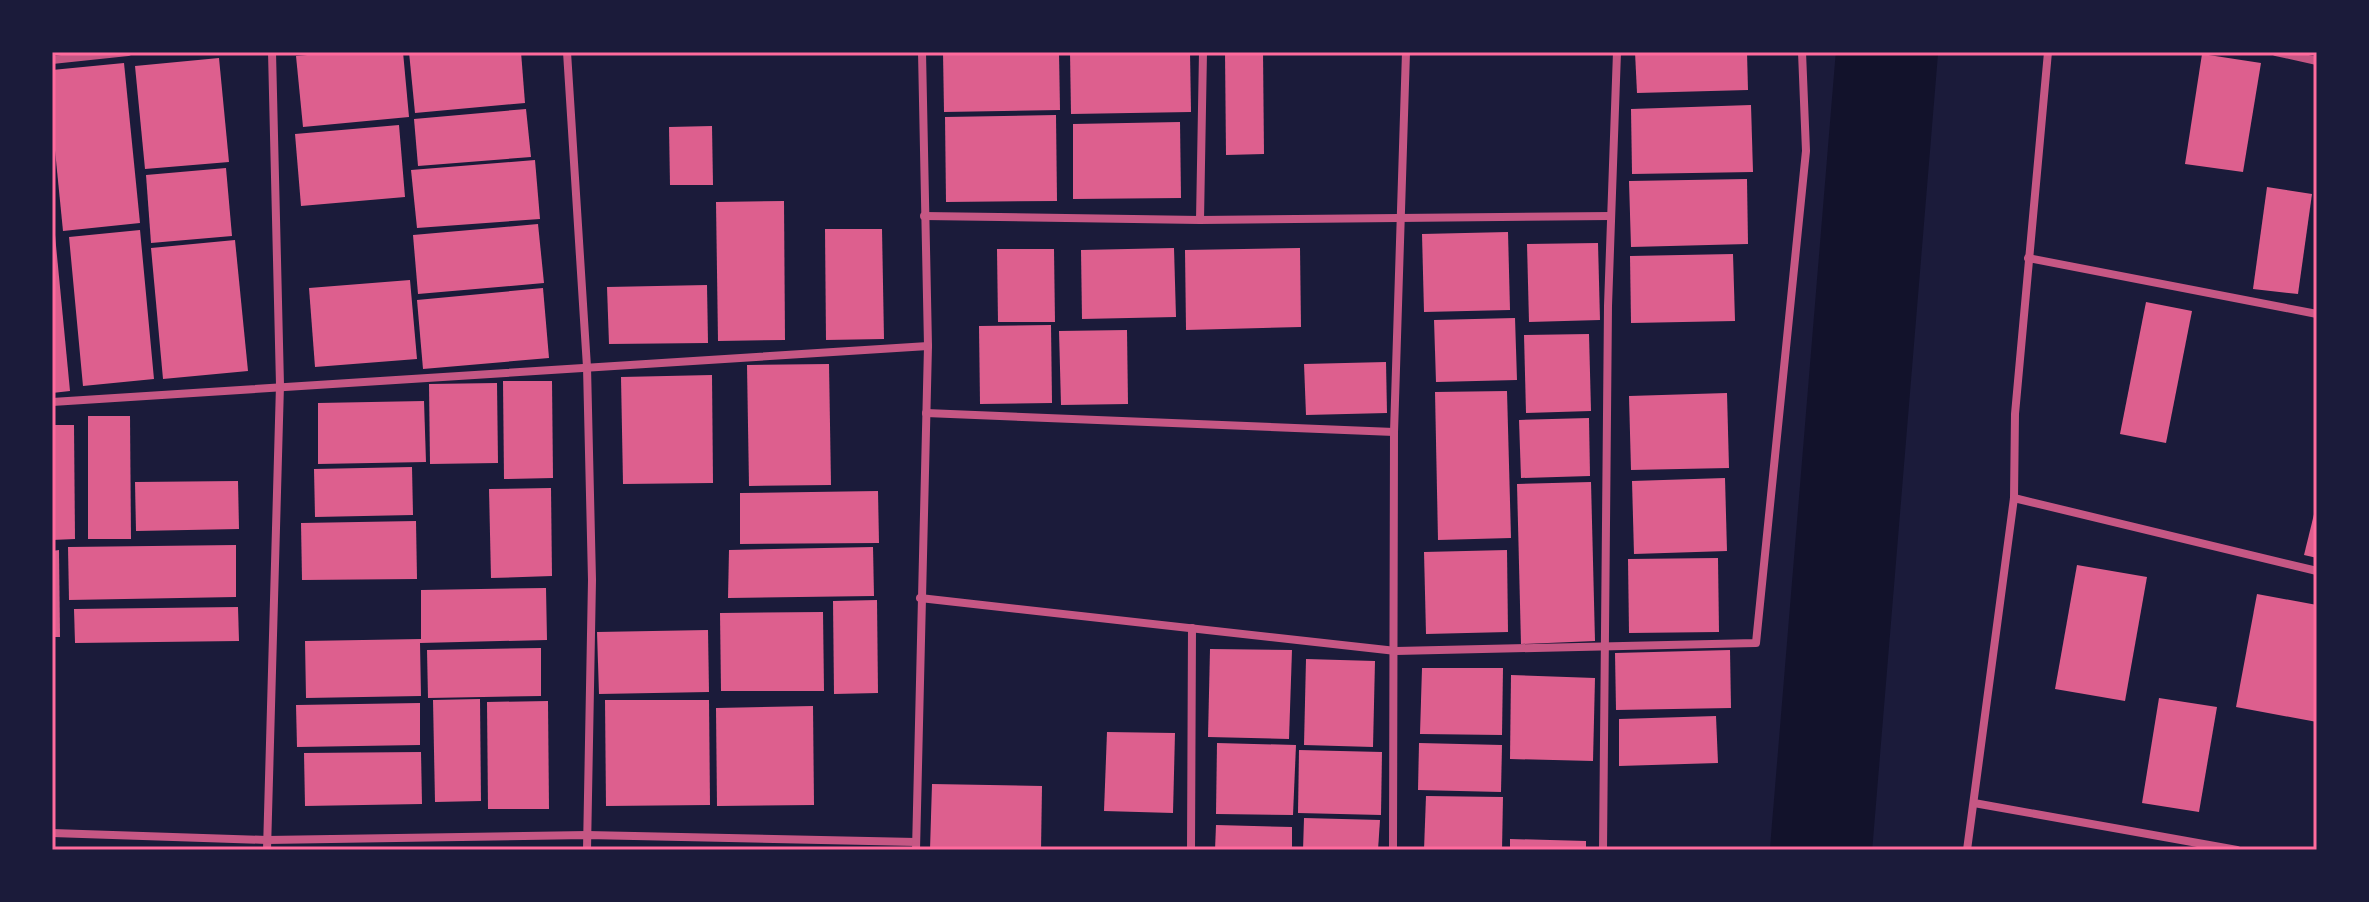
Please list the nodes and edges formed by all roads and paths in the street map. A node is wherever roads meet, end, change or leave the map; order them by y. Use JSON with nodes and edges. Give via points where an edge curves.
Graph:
{"nodes":[{"id":1,"x":128,"y":52,"type":"edge"},
{"id":2,"x":272,"y":52,"type":"edge"},
{"id":3,"x":567,"y":52,"type":"edge"},
{"id":4,"x":922,"y":52,"type":"edge"},
{"id":5,"x":1203,"y":52,"type":"edge"},
{"id":6,"x":1406,"y":52,"type":"edge"},
{"id":7,"x":1617,"y":52,"type":"edge"},
{"id":8,"x":1802,"y":52,"type":"edge"},
{"id":9,"x":2048,"y":52,"type":"edge"},
{"id":10,"x":2276,"y":52,"type":"edge"},
{"id":11,"x":52,"y":60,"type":"edge"},
{"id":12,"x":2317,"y":61,"type":"edge"},
{"id":13,"x":924,"y":216,"type":"junction"},
{"id":14,"x":1402,"y":216,"type":"junction"},
{"id":15,"x":1611,"y":216,"type":"junction"},
{"id":16,"x":1200,"y":220,"type":"junction"},
{"id":17,"x":2028,"y":258,"type":"junction"},
{"id":18,"x":2317,"y":314,"type":"edge"},
{"id":19,"x":928,"y":346,"type":"junction"},
{"id":20,"x":587,"y":367,"type":"junction"},
{"id":21,"x":280,"y":385,"type":"junction"},
{"id":22,"x":52,"y":402,"type":"edge"},
{"id":23,"x":926,"y":413,"type":"junction"},
{"id":24,"x":1394,"y":432,"type":"junction"},
{"id":25,"x":2014,"y":498,"type":"junction"},
{"id":26,"x":2317,"y":571,"type":"edge"},
{"id":27,"x":920,"y":598,"type":"junction"},
{"id":28,"x":1192,"y":628,"type":"junction"},
{"id":29,"x":1605,"y":646,"type":"junction"},
{"id":30,"x":1396,"y":651,"type":"junction"},
{"id":31,"x":1974,"y":803,"type":"junction"},
{"id":32,"x":52,"y":833,"type":"edge"},
{"id":33,"x":587,"y":835,"type":"junction"},
{"id":34,"x":267,"y":845,"type":"edge"},
{"id":35,"x":916,"y":846,"type":"edge"},
{"id":36,"x":587,"y":850,"type":"edge"},
{"id":37,"x":1191,"y":850,"type":"edge"},
{"id":38,"x":1393,"y":850,"type":"edge"},
{"id":39,"x":1603,"y":850,"type":"edge"},
{"id":40,"x":1967,"y":850,"type":"edge"},
{"id":41,"x":2237,"y":850,"type":"edge"}],
"edges":[{"from":1,"to":11,"type":"street"},
{"from":2,"to":21,"type":"street"},
{"from":3,"to":20,"type":"street"},
{"from":4,"to":13,"type":"street"},
{"from":5,"to":16,"type":"street"},
{"from":6,"to":14,"type":"street"},
{"from":7,"to":15,"type":"street"},
{"from":8,"to":29,"type":"street","via":[[1806,151],[1756,643]]},
{"from":9,"to":17,"type":"street"},
{"from":10,"to":12,"type":"street"},
{"from":13,"to":16,"type":"street"},
{"from":13,"to":19,"type":"street"},
{"from":14,"to":15,"type":"street"},
{"from":14,"to":16,"type":"street"},
{"from":14,"to":24,"type":"street"},
{"from":15,"to":29,"type":"street"},
{"from":17,"to":18,"type":"street"},
{"from":17,"to":25,"type":"street"},
{"from":19,"to":20,"type":"street"},
{"from":19,"to":23,"type":"street"},
{"from":20,"to":21,"type":"street"},
{"from":20,"to":33,"type":"street","via":[[592,580]]},
{"from":21,"to":22,"type":"street"},
{"from":21,"to":34,"type":"street"},
{"from":23,"to":24,"type":"street"},
{"from":23,"to":27,"type":"street"},
{"from":24,"to":30,"type":"street"},
{"from":25,"to":26,"type":"street"},
{"from":25,"to":31,"type":"street"},
{"from":27,"to":28,"type":"street"},
{"from":27,"to":35,"type":"street"},
{"from":28,"to":30,"type":"street"},
{"from":28,"to":37,"type":"street"},
{"from":29,"to":30,"type":"street"},
{"from":29,"to":39,"type":"street"},
{"from":30,"to":38,"type":"street"},
{"from":31,"to":40,"type":"street"},
{"from":31,"to":41,"type":"street"},
{"from":32,"to":34,"type":"street"},
{"from":33,"to":34,"type":"street"},
{"from":33,"to":35,"type":"street"},
{"from":33,"to":36,"type":"street"}]}
